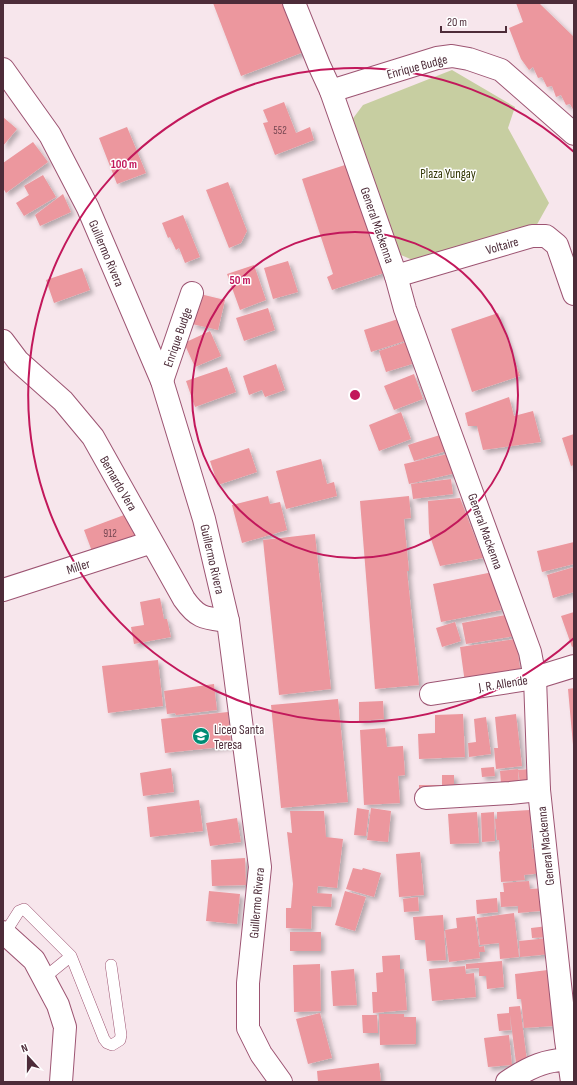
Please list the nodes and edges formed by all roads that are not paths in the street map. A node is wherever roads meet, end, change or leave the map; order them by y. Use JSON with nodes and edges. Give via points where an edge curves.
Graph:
{"nodes":[{"id":1,"x":294,"y":3,"type":"edge"},
{"id":2,"x":3,"y":69,"type":"edge"},
{"id":3,"x":331,"y":91,"type":"junction"},
{"id":4,"x":574,"y":134,"type":"edge"},
{"id":5,"x":396,"y":276,"type":"junction"},
{"id":6,"x":192,"y":293,"type":"dead end"},
{"id":7,"x":574,"y":294,"type":"edge"},
{"id":8,"x":3,"y":341,"type":"edge"},
{"id":9,"x":162,"y":381,"type":"junction"},
{"id":10,"x":152,"y":542,"type":"junction"},
{"id":11,"x":3,"y":590,"type":"edge"},
{"id":12,"x":228,"y":620,"type":"junction"},
{"id":13,"x":574,"y":666,"type":"edge"},
{"id":14,"x":535,"y":678,"type":"junction"},
{"id":15,"x":431,"y":694,"type":"dead end"},
{"id":16,"x":539,"y":790,"type":"junction"},
{"id":17,"x":426,"y":798,"type":"dead end"},
{"id":18,"x":4,"y":935,"type":"edge"},
{"id":19,"x":71,"y":956,"type":"junction"},
{"id":20,"x":111,"y":965,"type":"dead end"},
{"id":21,"x":44,"y":978,"type":"junction"},
{"id":22,"x":571,"y":1061,"type":"edge"},
{"id":23,"x":61,"y":1082,"type":"edge"},
{"id":24,"x":281,"y":1082,"type":"edge"},
{"id":25,"x":507,"y":1082,"type":"edge"},
{"id":26,"x":572,"y":1082,"type":"edge"}],
"edges":[{"from":1,"to":3,"type":"street","name":"General Mackenna"},
{"from":2,"to":9,"type":"street","name":"Guillermo Rivera","via":[[50,135],[88,208]]},
{"from":3,"to":4,"type":"street","name":"Enrique Budge","via":[[438,58],[452,56],[469,59],[501,70]]},
{"from":3,"to":5,"type":"street","name":"General Mackenna"},
{"from":5,"to":7,"type":"street","name":"Voltaire","via":[[532,236],[546,236],[557,245]]},
{"from":5,"to":14,"type":"street","name":"General Mackenna","via":[[405,309],[530,652]]},
{"from":6,"to":9,"type":"street","name":"Enrique Budge"},
{"from":8,"to":10,"type":"street","name":"Bernardo Vera","via":[[18,361],[63,401],[93,437]]},
{"from":9,"to":12,"type":"street","name":"Guillermo Rivera","via":[[204,519]]},
{"from":10,"to":11,"type":"street","name":"Miller"},
{"from":10,"to":12,"type":"street","name":"Bernardo Vera","via":[[193,611],[206,618]]},
{"from":12,"to":24,"type":"street","name":"Guillermo Rivera","via":[[260,867],[248,983],[248,1028],[261,1054]]},
{"from":13,"to":14,"type":"street","name":"J. R. Allende"},
{"from":14,"to":15,"type":"street","name":"J. R. Allende"},
{"from":14,"to":16,"type":"street","name":"General Mackenna"},
{"from":16,"to":17,"type":"street"},
{"from":16,"to":22,"type":"street","name":"General Mackenna"},
{"from":18,"to":19,"type":"lane","via":[[19,912],[24,909]]},
{"from":18,"to":21,"type":"street","via":[[34,960]]},
{"from":19,"to":20,"type":"lane","via":[[104,1039],[112,1045],[120,1040],[122,1035]]},
{"from":19,"to":21,"type":"lane"},
{"from":21,"to":23,"type":"street","via":[[58,1005],[65,1027]]},
{"from":22,"to":25,"type":"street","via":[[549,1062],[524,1070]]},
{"from":22,"to":26,"type":"street","name":"General Mackenna"}]}
